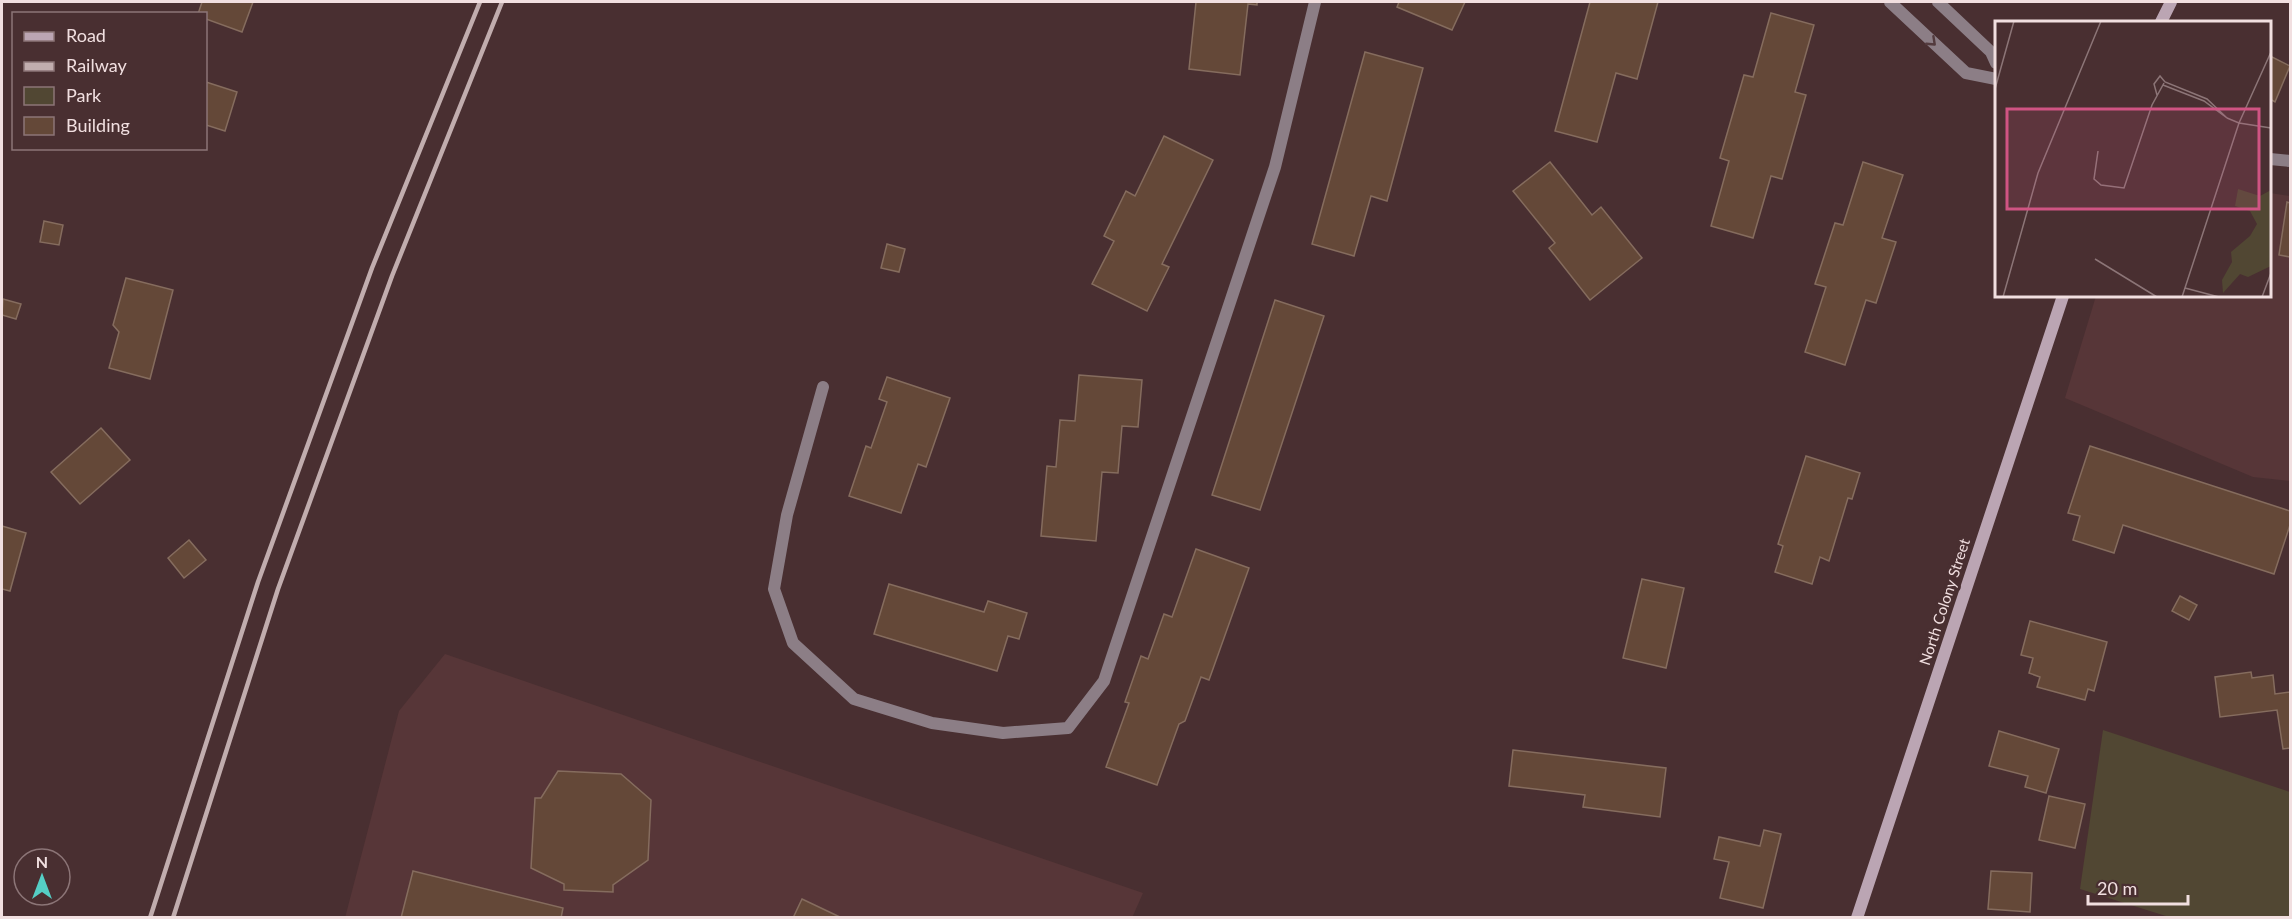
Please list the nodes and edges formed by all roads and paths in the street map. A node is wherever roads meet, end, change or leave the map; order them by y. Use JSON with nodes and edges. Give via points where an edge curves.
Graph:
{"nodes":[{"id":1,"x":1315,"y":2,"type":"edge"},
{"id":2,"x":1890,"y":2,"type":"edge"},
{"id":3,"x":1938,"y":2,"type":"edge"},
{"id":4,"x":2171,"y":2,"type":"edge"},
{"id":5,"x":2162,"y":21,"type":"edge"},
{"id":6,"x":1995,"y":61,"type":"edge"},
{"id":7,"x":1995,"y":79,"type":"edge"},
{"id":8,"x":2271,"y":159,"type":"edge"},
{"id":9,"x":2290,"y":161,"type":"edge"},
{"id":10,"x":2063,"y":297,"type":"edge"},
{"id":11,"x":823,"y":387,"type":"dead end"},
{"id":12,"x":1857,"y":918,"type":"edge"}],
"edges":[{"from":1,"to":11,"type":"street","via":[[1275,167],[1104,681],[1068,728],[1003,733],[932,723],[865,703],[854,699],[793,644],[774,589],[787,515]]},
{"from":2,"to":7,"type":"street","one_way":true,"via":[[1966,73]]},
{"from":3,"to":6,"type":"street","via":[[1991,52]]},
{"from":4,"to":5,"type":"main road"},
{"from":8,"to":9,"type":"street"},
{"from":10,"to":12,"type":"main road","name":"North Colony Street"}]}
